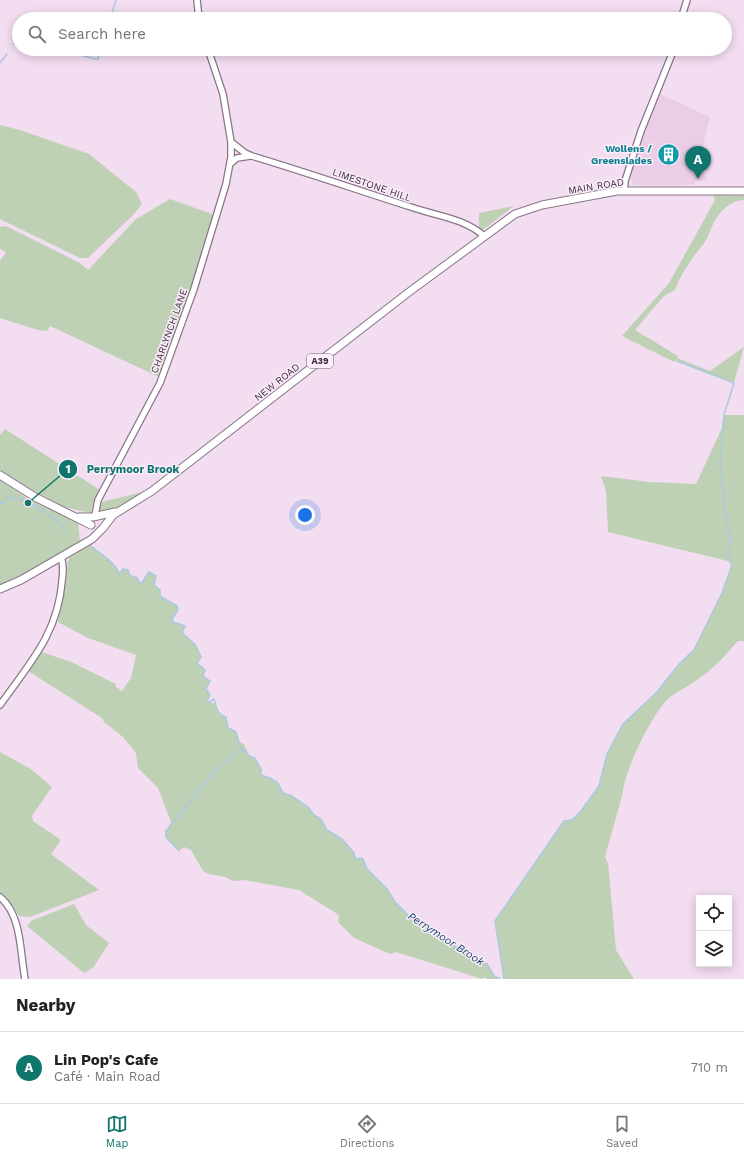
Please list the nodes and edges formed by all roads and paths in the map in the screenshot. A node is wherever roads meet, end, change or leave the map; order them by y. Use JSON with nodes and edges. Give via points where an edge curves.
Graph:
{"nodes":[{"id":1,"x":197,"y":0,"type":"edge"},
{"id":2,"x":687,"y":0,"type":"edge"},
{"id":3,"x":198,"y":12,"type":"edge"},
{"id":4,"x":683,"y":12,"type":"edge"},
{"id":5,"x":210,"y":56,"type":"edge"},
{"id":6,"x":671,"y":56,"type":"edge"},
{"id":7,"x":231,"y":142,"type":"junction"},
{"id":8,"x":252,"y":156,"type":"junction"},
{"id":9,"x":230,"y":164,"type":"junction"},
{"id":10,"x":624,"y":191,"type":"junction"},
{"id":11,"x":744,"y":191,"type":"edge"},
{"id":12,"x":484,"y":236,"type":"junction"},
{"id":13,"x":0,"y":475,"type":"edge"},
{"id":14,"x":118,"y":511,"type":"junction"},
{"id":15,"x":96,"y":516,"type":"junction"},
{"id":16,"x":79,"y":517,"type":"junction"},
{"id":17,"x":91,"y":526,"type":"junction"},
{"id":18,"x":103,"y":527,"type":"junction"},
{"id":19,"x":88,"y":541,"type":"junction"},
{"id":20,"x":61,"y":557,"type":"junction"},
{"id":21,"x":0,"y":589,"type":"edge"},
{"id":22,"x":0,"y":705,"type":"edge"},
{"id":23,"x":0,"y":897,"type":"edge"},
{"id":24,"x":25,"y":979,"type":"edge"}],
"edges":[{"from":1,"to":3,"type":"street"},
{"from":2,"to":4,"type":"street"},
{"from":5,"to":7,"type":"street","name":"CHARLYNCH LANE","via":[[223,94]]},
{"from":6,"to":10,"type":"street","via":[[641,131]]},
{"from":7,"to":8,"type":"street","name":"LIMESTONE HILL"},
{"from":7,"to":9,"type":"street","name":"CHARLYNCH LANE"},
{"from":8,"to":9,"type":"street","via":[[242,156]]},
{"from":8,"to":12,"type":"street","name":"LIMESTONE HILL","via":[[460,221],[475,228]]},
{"from":9,"to":15,"type":"street","name":"CHARLYNCH LANE","via":[[211,234],[162,379],[98,500]]},
{"from":10,"to":11,"type":"main road","name":"MAIN ROAD","number":"A39"},
{"from":10,"to":12,"type":"main road","name":"MAIN ROAD","number":"A39","via":[[602,193],[526,209],[508,218]]},
{"from":12,"to":14,"type":"main road","name":"NEW ROAD","number":"A39","via":[[152,491]]},
{"from":13,"to":16,"type":"main road","number":"A39","via":[[35,497]]},
{"from":14,"to":15,"type":"main road","name":"NEW ROAD","number":"A39"},
{"from":14,"to":18,"type":"main road","name":"NEW ROAD","number":"A39"},
{"from":15,"to":16,"type":"main road","number":"A39"},
{"from":15,"to":17,"type":"main road"},
{"from":15,"to":18,"type":"main road","via":[[105,519]]},
{"from":16,"to":17,"type":"main road","number":"A39"},
{"from":17,"to":18,"type":"main road","number":"A39","via":[[96,530]]},
{"from":17,"to":19,"type":"main road"},
{"from":18,"to":19,"type":"main road","name":"NEW ROAD"},
{"from":19,"to":20,"type":"main road","name":"NEW ROAD"},
{"from":20,"to":21,"type":"main road","name":"NEW ROAD"},
{"from":20,"to":22,"type":"street","via":[[62,586],[51,630]]},
{"from":23,"to":24,"type":"street","via":[[16,920]]}]}
